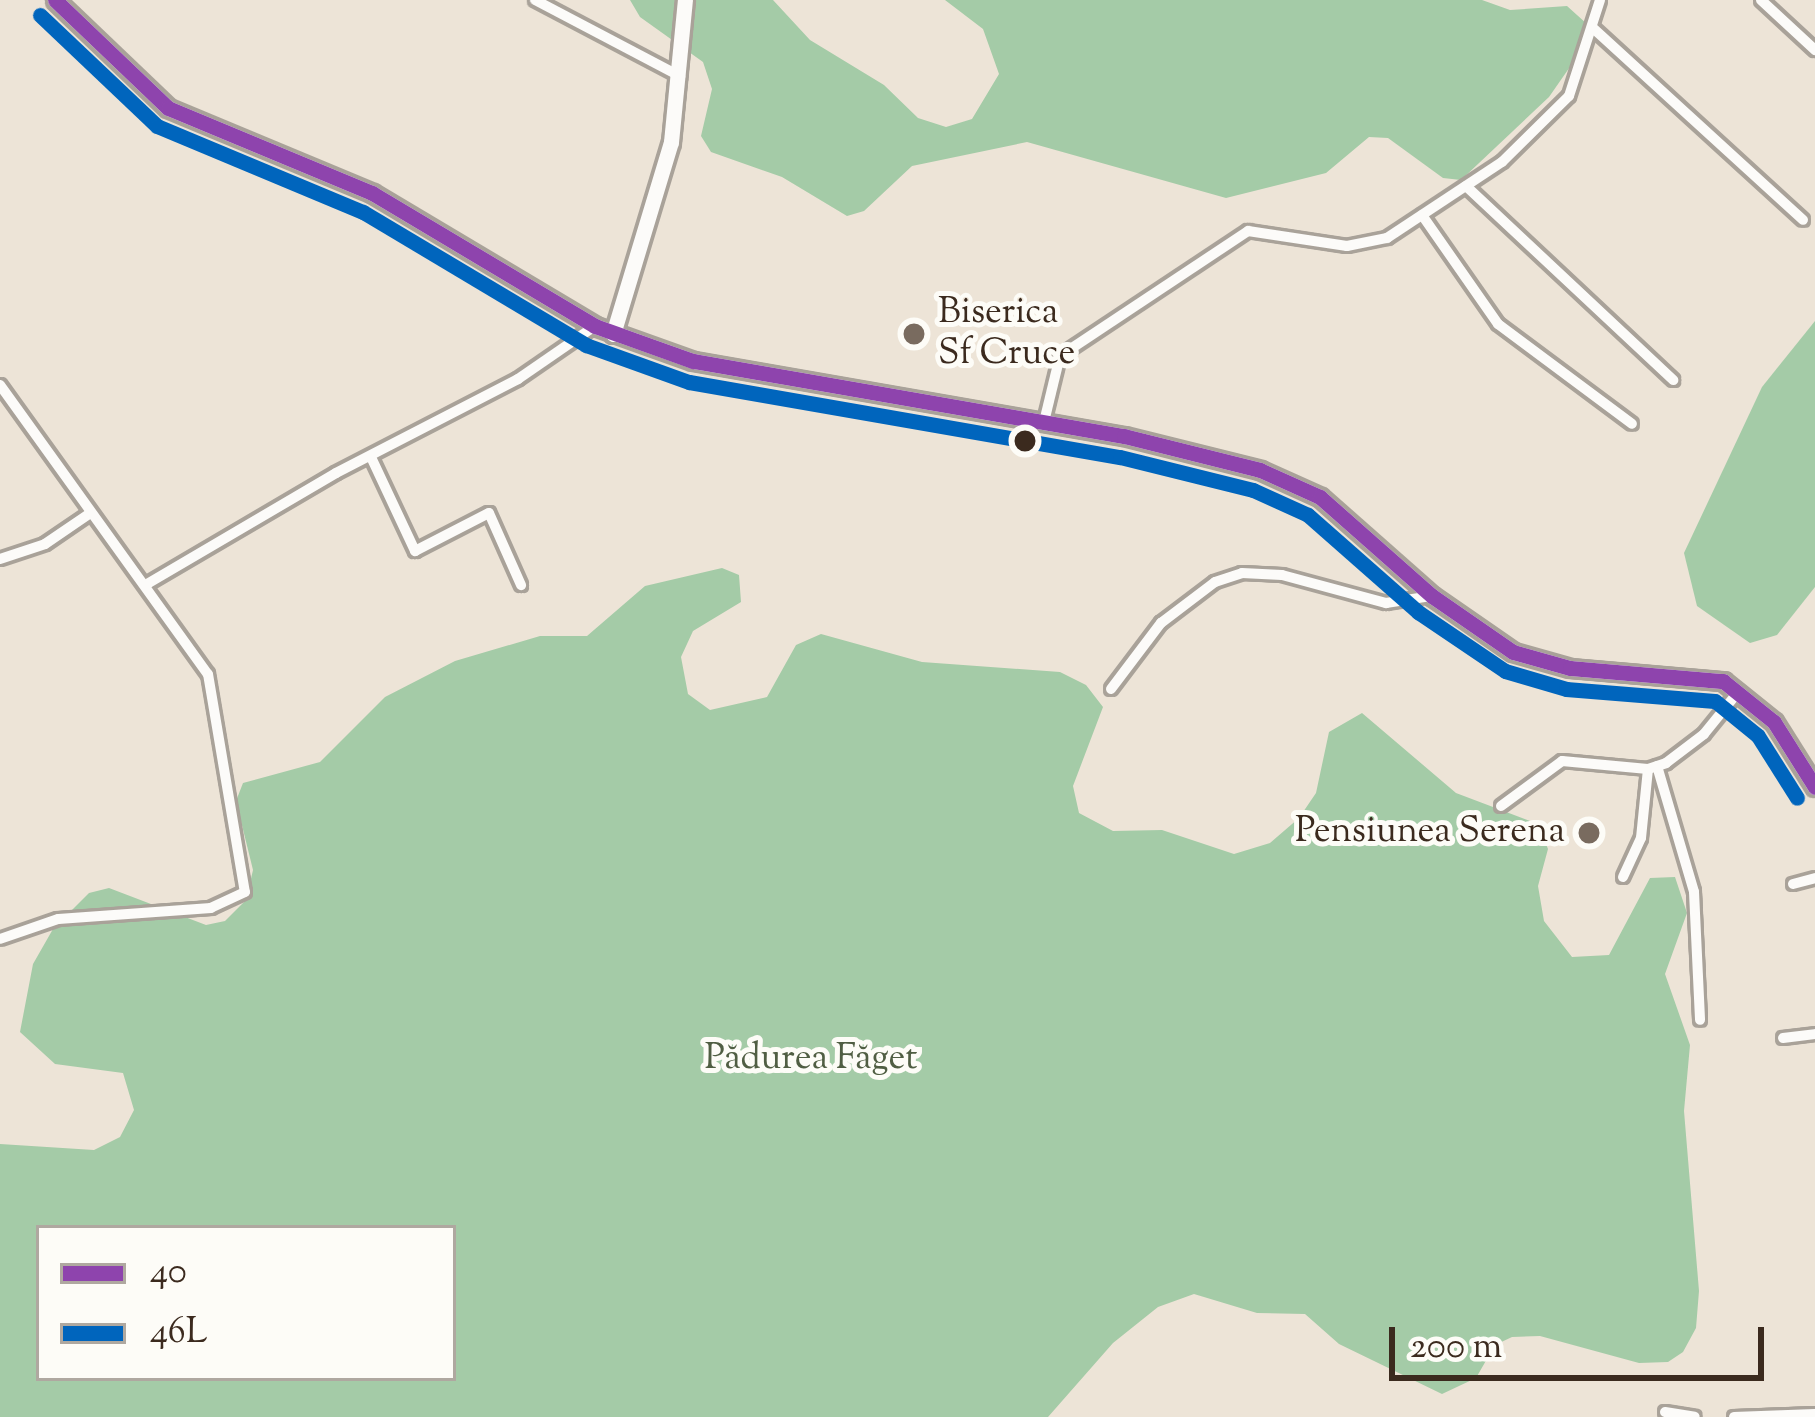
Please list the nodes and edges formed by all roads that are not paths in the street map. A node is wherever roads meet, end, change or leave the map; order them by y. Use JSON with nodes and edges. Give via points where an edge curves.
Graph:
{"nodes":[{"id":1,"x":56,"y":0,"type":"edge"},
{"id":2,"x":535,"y":0,"type":"edge"},
{"id":3,"x":685,"y":0,"type":"edge"},
{"id":4,"x":1600,"y":0,"type":"edge"},
{"id":5,"x":1761,"y":0,"type":"edge"},
{"id":6,"x":1594,"y":29,"type":"junction"},
{"id":7,"x":1815,"y":50,"type":"edge"},
{"id":8,"x":680,"y":76,"type":"junction"},
{"id":9,"x":1466,"y":186,"type":"junction"},
{"id":10,"x":1422,"y":215,"type":"junction"},
{"id":11,"x":1803,"y":220,"type":"dead end"},
{"id":12,"x":595,"y":326,"type":"junction"},
{"id":13,"x":613,"y":334,"type":"junction"},
{"id":14,"x":1672,"y":380,"type":"dead end"},
{"id":15,"x":0,"y":385,"type":"edge"},
{"id":16,"x":1045,"y":422,"type":"junction"},
{"id":17,"x":1632,"y":424,"type":"dead end"},
{"id":18,"x":371,"y":457,"type":"junction"},
{"id":19,"x":88,"y":514,"type":"junction"},
{"id":20,"x":0,"y":559,"type":"edge"},
{"id":21,"x":147,"y":584,"type":"junction"},
{"id":22,"x":521,"y":585,"type":"dead end"},
{"id":23,"x":1432,"y":596,"type":"junction"},
{"id":24,"x":1111,"y":688,"type":"dead end"},
{"id":25,"x":1739,"y":691,"type":"junction"},
{"id":26,"x":1652,"y":767,"type":"junction"},
{"id":27,"x":1815,"y":788,"type":"edge"},
{"id":28,"x":1502,"y":806,"type":"dead end"},
{"id":29,"x":1623,"y":878,"type":"dead end"},
{"id":30,"x":1815,"y":878,"type":"edge"},
{"id":31,"x":1793,"y":884,"type":"dead end"},
{"id":32,"x":0,"y":939,"type":"edge"},
{"id":33,"x":1700,"y":1020,"type":"dead end"},
{"id":34,"x":1815,"y":1034,"type":"edge"},
{"id":35,"x":1783,"y":1038,"type":"dead end"},
{"id":36,"x":1665,"y":1412,"type":"dead end"},
{"id":37,"x":1815,"y":1414,"type":"edge"},
{"id":38,"x":1695,"y":1417,"type":"edge"},
{"id":39,"x":1733,"y":1417,"type":"edge"}],
"edges":[{"from":1,"to":12,"type":"main road","via":[[168,108],[372,193]]},
{"from":2,"to":8,"type":"street"},
{"from":3,"to":8,"type":"main road"},
{"from":4,"to":6,"type":"street"},
{"from":5,"to":7,"type":"street"},
{"from":6,"to":9,"type":"street","via":[[1569,96],[1535,134]]},
{"from":6,"to":11,"type":"street"},
{"from":8,"to":13,"type":"main road","via":[[665,165]]},
{"from":9,"to":10,"type":"street"},
{"from":9,"to":14,"type":"street"},
{"from":10,"to":16,"type":"street","via":[[1387,238],[1347,246],[1248,231],[1060,356]]},
{"from":10,"to":17,"type":"street","via":[[1498,324]]},
{"from":12,"to":13,"type":"main road"},
{"from":12,"to":18,"type":"street","via":[[518,379]]},
{"from":13,"to":16,"type":"main road","via":[[729,369]]},
{"from":15,"to":19,"type":"street"},
{"from":16,"to":23,"type":"main road","via":[[1222,458],[1288,481],[1336,508]]},
{"from":18,"to":21,"type":"street"},
{"from":18,"to":22,"type":"street","via":[[415,551],[489,513]]},
{"from":19,"to":20,"type":"street","via":[[45,544]]},
{"from":19,"to":21,"type":"street"},
{"from":21,"to":32,"type":"street","via":[[208,674],[245,892],[211,908],[58,919]]},
{"from":23,"to":24,"type":"street","via":[[1385,603],[1282,575],[1242,573],[1215,582],[1161,623]]},
{"from":23,"to":25,"type":"main road","via":[[1513,652],[1570,668],[1706,675]]},
{"from":25,"to":26,"type":"street","via":[[1704,734]]},
{"from":25,"to":27,"type":"main road","via":[[1774,722]]},
{"from":26,"to":28,"type":"street","via":[[1562,761]]},
{"from":26,"to":29,"type":"street","via":[[1641,838]]},
{"from":26,"to":33,"type":"street","via":[[1694,892]]},
{"from":30,"to":31,"type":"street"},
{"from":34,"to":35,"type":"street"},
{"from":36,"to":38,"type":"street"},
{"from":37,"to":39,"type":"street"}]}
